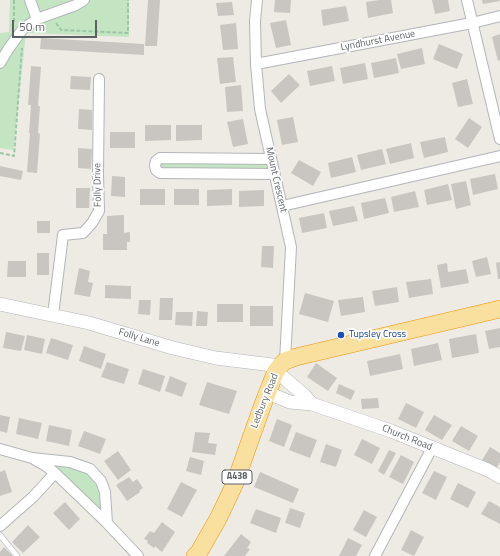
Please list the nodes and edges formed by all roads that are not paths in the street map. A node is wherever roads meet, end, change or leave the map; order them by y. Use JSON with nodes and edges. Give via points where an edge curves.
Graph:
{"nodes":[{"id":1,"x":30,"y":0,"type":"edge"},
{"id":2,"x":84,"y":0,"type":"edge"},
{"id":3,"x":257,"y":0,"type":"edge"},
{"id":4,"x":467,"y":0,"type":"edge"},
{"id":5,"x":500,"y":16,"type":"edge"},
{"id":6,"x":37,"y":19,"type":"junction"},
{"id":7,"x":472,"y":22,"type":"junction"},
{"id":8,"x":0,"y":63,"type":"edge"},
{"id":9,"x":256,"y":64,"type":"junction"},
{"id":10,"x":99,"y":79,"type":"dead end"},
{"id":11,"x":500,"y":139,"type":"edge"},
{"id":12,"x":500,"y":156,"type":"edge"},
{"id":13,"x":271,"y":159,"type":"junction"},
{"id":14,"x":274,"y":174,"type":"junction"},
{"id":15,"x":282,"y":206,"type":"junction"},
{"id":16,"x":0,"y":304,"type":"edge"},
{"id":17,"x":500,"y":309,"type":"edge"},
{"id":18,"x":53,"y":315,"type":"junction"},
{"id":19,"x":280,"y":366,"type":"junction"},
{"id":20,"x":268,"y":393,"type":"junction"},
{"id":21,"x":312,"y":404,"type":"junction"},
{"id":22,"x":432,"y":448,"type":"junction"},
{"id":23,"x":0,"y":449,"type":"edge"},
{"id":24,"x":32,"y":458,"type":"junction"},
{"id":25,"x":55,"y":474,"type":"junction"},
{"id":26,"x":500,"y":477,"type":"edge"},
{"id":27,"x":107,"y":524,"type":"junction"},
{"id":28,"x":0,"y":526,"type":"edge"},
{"id":29,"x":0,"y":535,"type":"edge"},
{"id":30,"x":17,"y":556,"type":"edge"},
{"id":31,"x":138,"y":556,"type":"edge"},
{"id":32,"x":196,"y":556,"type":"edge"},
{"id":33,"x":375,"y":556,"type":"edge"}],
"edges":[{"from":1,"to":6,"type":"street"},
{"from":2,"to":6,"type":"street"},
{"from":3,"to":9,"type":"street","name":"Mount Crescent"},
{"from":4,"to":7,"type":"street"},
{"from":5,"to":7,"type":"street","name":"Lyndhurst Avenue"},
{"from":6,"to":8,"type":"street","via":[[23,29]]},
{"from":7,"to":9,"type":"street","name":"Lyndhurst Avenue"},
{"from":7,"to":11,"type":"street"},
{"from":9,"to":13,"type":"street","name":"Mount Crescent","via":[[260,109]]},
{"from":10,"to":18,"type":"street","name":"Folly Drive","via":[[99,212],[83,233],[63,235]]},
{"from":12,"to":15,"type":"street"},
{"from":13,"to":14,"type":"street","name":"Mount Crescent"},
{"from":13,"to":14,"type":"street","via":[[160,158],[155,166],[160,173]]},
{"from":14,"to":15,"type":"street","name":"Mount Crescent"},
{"from":15,"to":19,"type":"street","name":"Mount Crescent","via":[[291,247]]},
{"from":16,"to":18,"type":"street","name":"Folly Lane"},
{"from":17,"to":19,"type":"highway","via":[[296,357]]},
{"from":18,"to":19,"type":"street","name":"Folly Lane","via":[[216,358]]},
{"from":19,"to":20,"type":"highway","name":"Ledbury Road","number":"A438"},
{"from":19,"to":21,"type":"street","name":"Church Road"},
{"from":20,"to":21,"type":"street","name":"Church Road","via":[[290,402]]},
{"from":20,"to":32,"type":"highway","name":"Ledbury Road","number":"A438","via":[[235,483],[219,518]]},
{"from":21,"to":22,"type":"street","name":"Church Road"},
{"from":22,"to":26,"type":"street","name":"Church Road"},
{"from":22,"to":33,"type":"street"},
{"from":23,"to":24,"type":"street"},
{"from":24,"to":25,"type":"street"},
{"from":24,"to":27,"type":"street","via":[[70,462],[90,469],[101,481],[105,492]]},
{"from":25,"to":27,"type":"street"},
{"from":25,"to":28,"type":"street"},
{"from":27,"to":31,"type":"street"},
{"from":29,"to":30,"type":"lane"}]}
